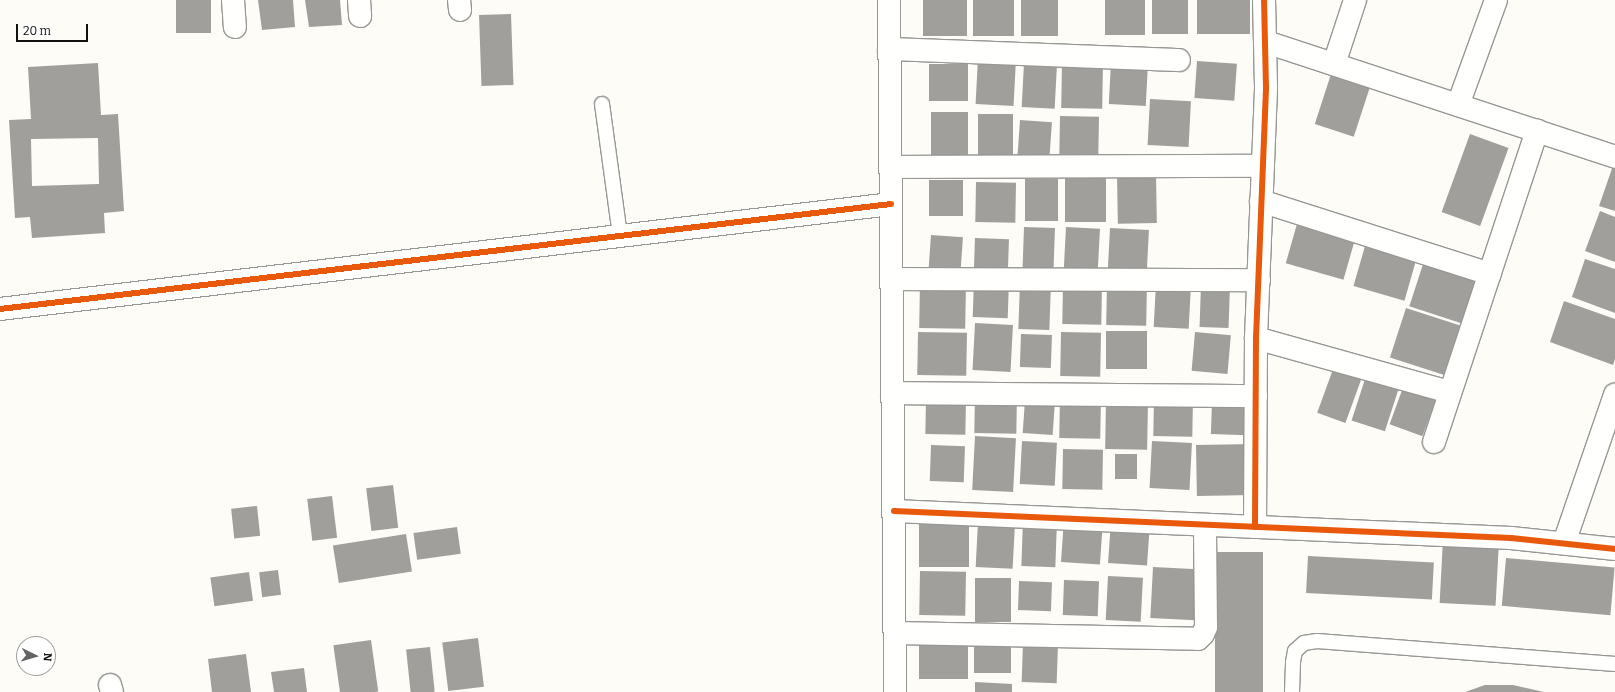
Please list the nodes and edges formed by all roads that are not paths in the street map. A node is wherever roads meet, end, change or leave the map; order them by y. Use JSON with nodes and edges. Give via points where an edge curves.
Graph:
{"nodes":[{"id":1,"x":233,"y":0,"type":"edge"},
{"id":2,"x":888,"y":0,"type":"edge"},
{"id":3,"x":1264,"y":0,"type":"edge"},
{"id":4,"x":1355,"y":0,"type":"edge"},
{"id":5,"x":1496,"y":0,"type":"edge"},
{"id":6,"x":235,"y":27,"type":"dead end"},
{"id":7,"x":1266,"y":42,"type":"junction"},
{"id":8,"x":889,"y":49,"type":"junction"},
{"id":9,"x":1179,"y":60,"type":"dead end"},
{"id":10,"x":1334,"y":64,"type":"junction"},
{"id":11,"x":602,"y":104,"type":"dead end"},
{"id":12,"x":1458,"y":105,"type":"junction"},
{"id":13,"x":1537,"y":131,"type":"junction"},
{"id":14,"x":1615,"y":157,"type":"edge"},
{"id":15,"x":1263,"y":166,"type":"junction"},
{"id":16,"x":890,"y":167,"type":"junction"},
{"id":17,"x":1262,"y":201,"type":"junction"},
{"id":18,"x":891,"y":204,"type":"junction"},
{"id":19,"x":620,"y":236,"type":"junction"},
{"id":20,"x":1490,"y":274,"type":"junction"},
{"id":21,"x":891,"y":278,"type":"junction"},
{"id":22,"x":1259,"y":280,"type":"junction"},
{"id":23,"x":0,"y":309,"type":"edge"},
{"id":24,"x":1256,"y":338,"type":"junction"},
{"id":25,"x":1450,"y":392,"type":"junction"},
{"id":26,"x":892,"y":393,"type":"junction"},
{"id":27,"x":1615,"y":395,"type":"edge"},
{"id":28,"x":1256,"y":396,"type":"junction"},
{"id":29,"x":1434,"y":442,"type":"dead end"},
{"id":30,"x":894,"y":511,"type":"junction"},
{"id":31,"x":1205,"y":525,"type":"junction"},
{"id":32,"x":1255,"y":527,"type":"junction"},
{"id":33,"x":1564,"y":543,"type":"junction"},
{"id":34,"x":1615,"y":549,"type":"edge"},
{"id":35,"x":895,"y":633,"type":"junction"},
{"id":36,"x":1615,"y":664,"type":"edge"},
{"id":37,"x":895,"y":692,"type":"edge"},
{"id":38,"x":1292,"y":692,"type":"edge"}],
"edges":[{"from":1,"to":6,"type":"street"},
{"from":2,"to":8,"type":"street"},
{"from":3,"to":7,"type":"street"},
{"from":4,"to":10,"type":"street"},
{"from":5,"to":12,"type":"street"},
{"from":7,"to":10,"type":"street"},
{"from":7,"to":15,"type":"street"},
{"from":8,"to":9,"type":"street"},
{"from":8,"to":16,"type":"street"},
{"from":10,"to":12,"type":"street"},
{"from":11,"to":19,"type":"lane"},
{"from":12,"to":13,"type":"street"},
{"from":13,"to":14,"type":"street"},
{"from":13,"to":20,"type":"street"},
{"from":15,"to":16,"type":"street"},
{"from":15,"to":17,"type":"street"},
{"from":16,"to":18,"type":"street"},
{"from":17,"to":20,"type":"street"},
{"from":17,"to":22,"type":"street"},
{"from":18,"to":19,"type":"street"},
{"from":18,"to":21,"type":"street"},
{"from":19,"to":23,"type":"street"},
{"from":20,"to":25,"type":"street"},
{"from":21,"to":22,"type":"street"},
{"from":21,"to":26,"type":"street"},
{"from":22,"to":24,"type":"street"},
{"from":24,"to":25,"type":"street"},
{"from":24,"to":28,"type":"street"},
{"from":25,"to":29,"type":"street"},
{"from":26,"to":28,"type":"street"},
{"from":26,"to":30,"type":"street"},
{"from":27,"to":33,"type":"street"},
{"from":28,"to":32,"type":"street"},
{"from":30,"to":31,"type":"street"},
{"from":30,"to":35,"type":"street"},
{"from":31,"to":32,"type":"street"},
{"from":31,"to":35,"type":"street","via":[[1206,627],[1198,639]]},
{"from":32,"to":33,"type":"street","via":[[1511,538]]},
{"from":33,"to":34,"type":"street"},
{"from":35,"to":37,"type":"street"},
{"from":36,"to":38,"type":"lane","via":[[1317,641],[1304,643],[1296,651]]}]}
